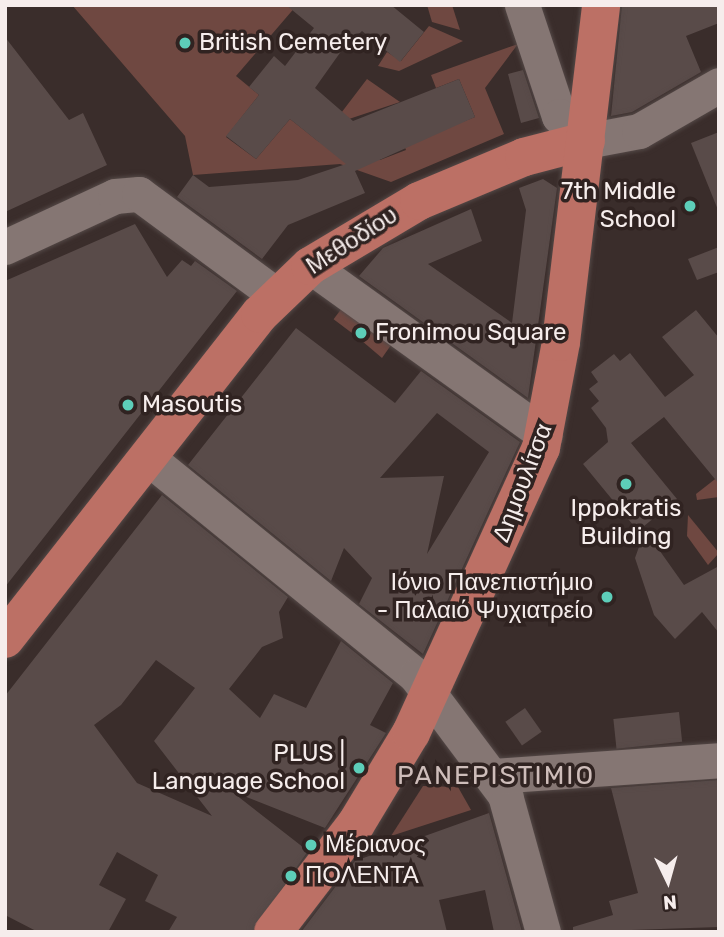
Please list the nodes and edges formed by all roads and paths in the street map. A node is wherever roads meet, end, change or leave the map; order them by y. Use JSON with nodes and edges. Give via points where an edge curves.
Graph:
{"nodes":[{"id":1,"x":522,"y":5,"type":"edge"},
{"id":2,"x":601,"y":5,"type":"edge"},
{"id":3,"x":719,"y":85,"type":"edge"},
{"id":4,"x":586,"y":141,"type":"junction"},
{"id":5,"x":5,"y":247,"type":"edge"},
{"id":6,"x":310,"y":267,"type":"junction"},
{"id":7,"x":276,"y":295,"type":"junction"},
{"id":8,"x":545,"y":435,"type":"junction"},
{"id":9,"x":146,"y":457,"type":"junction"},
{"id":10,"x":5,"y":639,"type":"edge"},
{"id":11,"x":430,"y":694,"type":"junction"},
{"id":12,"x":719,"y":761,"type":"edge"},
{"id":13,"x":493,"y":776,"type":"junction"},
{"id":14,"x":273,"y":932,"type":"edge"},
{"id":15,"x":543,"y":932,"type":"edge"}],
"edges":[{"from":1,"to":4,"type":"street","via":[[559,116]]},
{"from":2,"to":4,"type":"main road","name":"Δημουλίτσα"},
{"from":3,"to":4,"type":"street","via":[[639,131]]},
{"from":4,"to":6,"type":"main road","name":"Μεθοδίου","via":[[524,157],[419,201]]},
{"from":4,"to":8,"type":"main road","name":"Δημουλίτσα"},
{"from":5,"to":7,"type":"street","via":[[115,196],[139,194]]},
{"from":6,"to":7,"type":"main road","name":"Μεθοδίου"},
{"from":6,"to":8,"type":"street"},
{"from":7,"to":9,"type":"main road","name":"Μεθοδίου"},
{"from":8,"to":11,"type":"main road","name":"Δημουλίτσα"},
{"from":9,"to":10,"type":"main road"},
{"from":9,"to":11,"type":"street","via":[[384,646]]},
{"from":11,"to":13,"type":"street"},
{"from":11,"to":14,"type":"main road","name":"Δημουλίτσα","via":[[356,824]]},
{"from":12,"to":13,"type":"street"},
{"from":13,"to":15,"type":"street","via":[[514,821]]}]}
